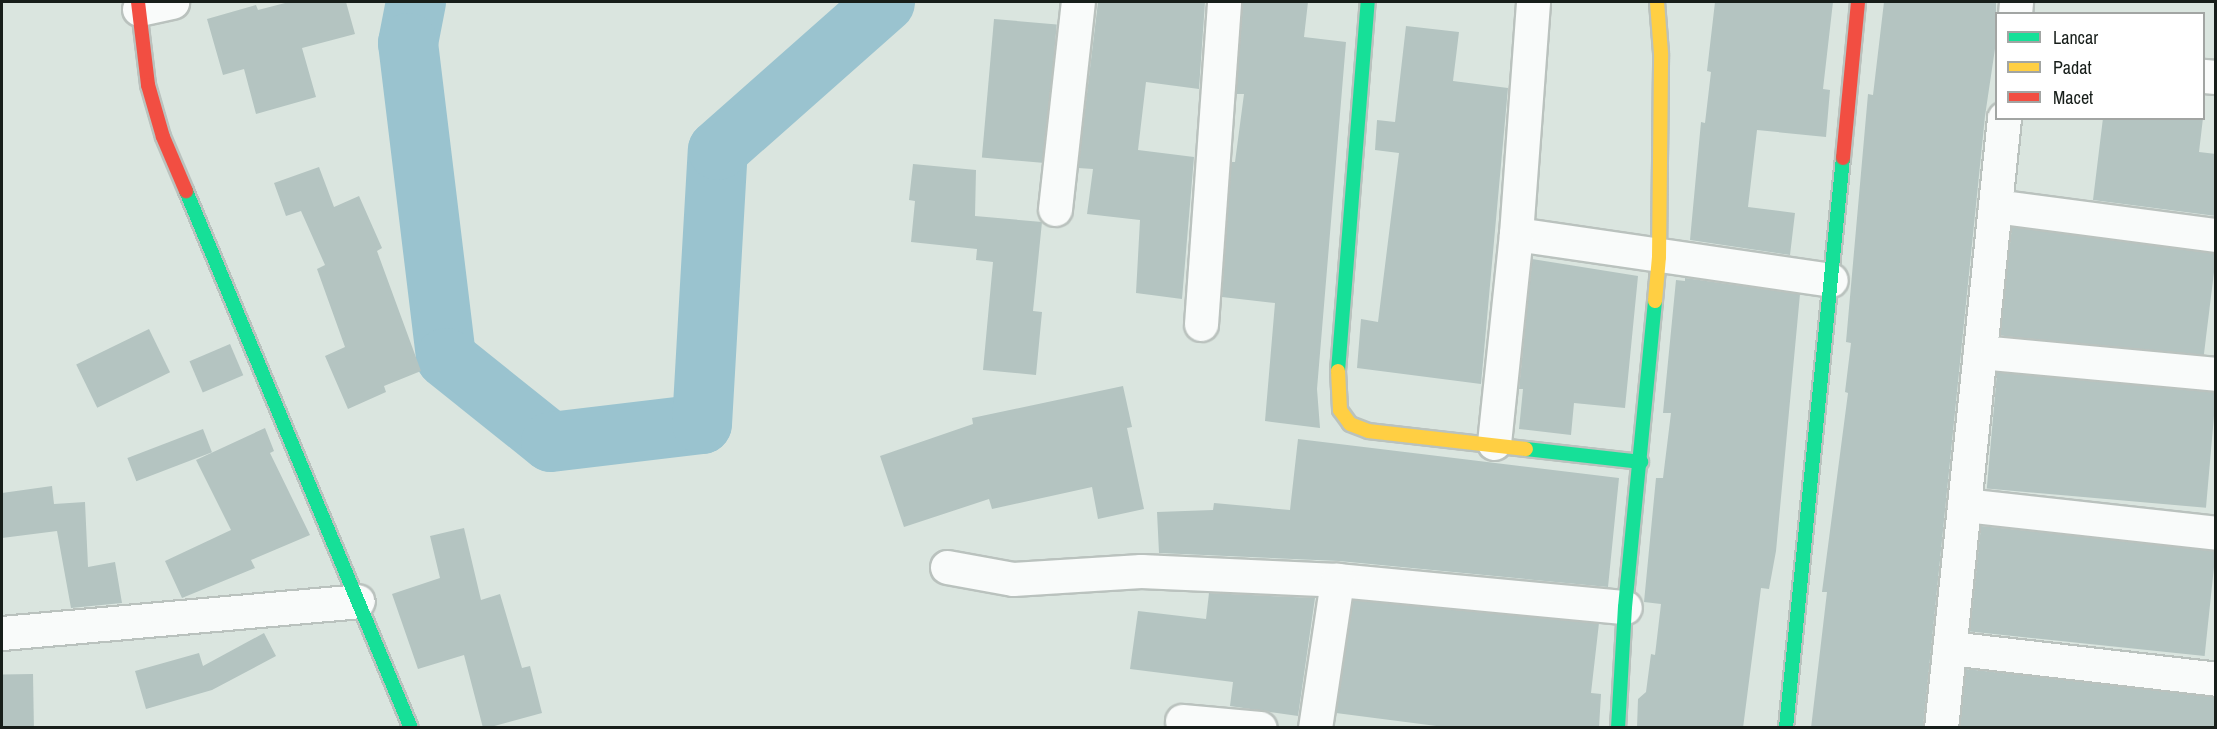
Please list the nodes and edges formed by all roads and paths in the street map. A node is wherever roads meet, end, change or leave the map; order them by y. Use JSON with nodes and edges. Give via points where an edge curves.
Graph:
{"nodes":[{"id":1,"x":172,"y":2,"type":"edge"},
{"id":2,"x":1078,"y":2,"type":"edge"},
{"id":3,"x":1224,"y":2,"type":"edge"},
{"id":4,"x":1368,"y":2,"type":"edge"},
{"id":5,"x":1533,"y":2,"type":"edge"},
{"id":6,"x":1657,"y":2,"type":"edge"},
{"id":7,"x":1858,"y":2,"type":"edge"},
{"id":8,"x":138,"y":5,"type":"edge"},
{"id":9,"x":2004,"y":120,"type":"edge"},
{"id":10,"x":1995,"y":206,"type":"junction"},
{"id":11,"x":1055,"y":208,"type":"dead end"},
{"id":12,"x":1516,"y":234,"type":"junction"},
{"id":13,"x":2216,"y":236,"type":"edge"},
{"id":14,"x":1659,"y":258,"type":"junction"},
{"id":15,"x":1830,"y":280,"type":"junction"},
{"id":16,"x":1200,"y":324,"type":"dead end"},
{"id":17,"x":1980,"y":352,"type":"junction"},
{"id":18,"x":2216,"y":374,"type":"edge"},
{"id":19,"x":1494,"y":443,"type":"junction"},
{"id":20,"x":1641,"y":462,"type":"junction"},
{"id":21,"x":1964,"y":506,"type":"junction"},
{"id":22,"x":2216,"y":533,"type":"edge"},
{"id":23,"x":946,"y":567,"type":"dead end"},
{"id":24,"x":1337,"y":580,"type":"junction"},
{"id":25,"x":358,"y":601,"type":"junction"},
{"id":26,"x":1625,"y":607,"type":"junction"},
{"id":27,"x":2,"y":633,"type":"edge"},
{"id":28,"x":1950,"y":648,"type":"junction"},
{"id":29,"x":2216,"y":679,"type":"edge"},
{"id":30,"x":1182,"y":721,"type":"dead end"},
{"id":31,"x":411,"y":728,"type":"edge"},
{"id":32,"x":1260,"y":728,"type":"edge"},
{"id":33,"x":1315,"y":728,"type":"edge"},
{"id":34,"x":1618,"y":728,"type":"edge"},
{"id":35,"x":1786,"y":728,"type":"edge"},
{"id":36,"x":1941,"y":728,"type":"edge"}],
"edges":[{"from":1,"to":8,"type":"street"},
{"from":2,"to":11,"type":"street"},
{"from":3,"to":16,"type":"street"},
{"from":4,"to":19,"type":"street","via":[[1336,391],[1340,410],[1350,424],[1368,431]]},
{"from":5,"to":12,"type":"street"},
{"from":6,"to":14,"type":"street","via":[[1661,53]]},
{"from":7,"to":15,"type":"street"},
{"from":8,"to":25,"type":"street","via":[[148,85],[163,137]]},
{"from":9,"to":10,"type":"street"},
{"from":10,"to":13,"type":"street"},
{"from":10,"to":17,"type":"street"},
{"from":12,"to":14,"type":"street"},
{"from":12,"to":19,"type":"street"},
{"from":14,"to":15,"type":"street"},
{"from":14,"to":20,"type":"street"},
{"from":15,"to":35,"type":"street"},
{"from":17,"to":18,"type":"street"},
{"from":17,"to":21,"type":"street"},
{"from":19,"to":20,"type":"street"},
{"from":20,"to":26,"type":"street"},
{"from":21,"to":22,"type":"street"},
{"from":21,"to":28,"type":"street"},
{"from":23,"to":24,"type":"street","via":[[1013,579],[1141,571]]},
{"from":24,"to":26,"type":"street"},
{"from":24,"to":33,"type":"street"},
{"from":25,"to":27,"type":"street"},
{"from":25,"to":31,"type":"street"},
{"from":26,"to":34,"type":"street"},
{"from":28,"to":29,"type":"street"},
{"from":28,"to":36,"type":"street"},
{"from":30,"to":32,"type":"street"}]}
